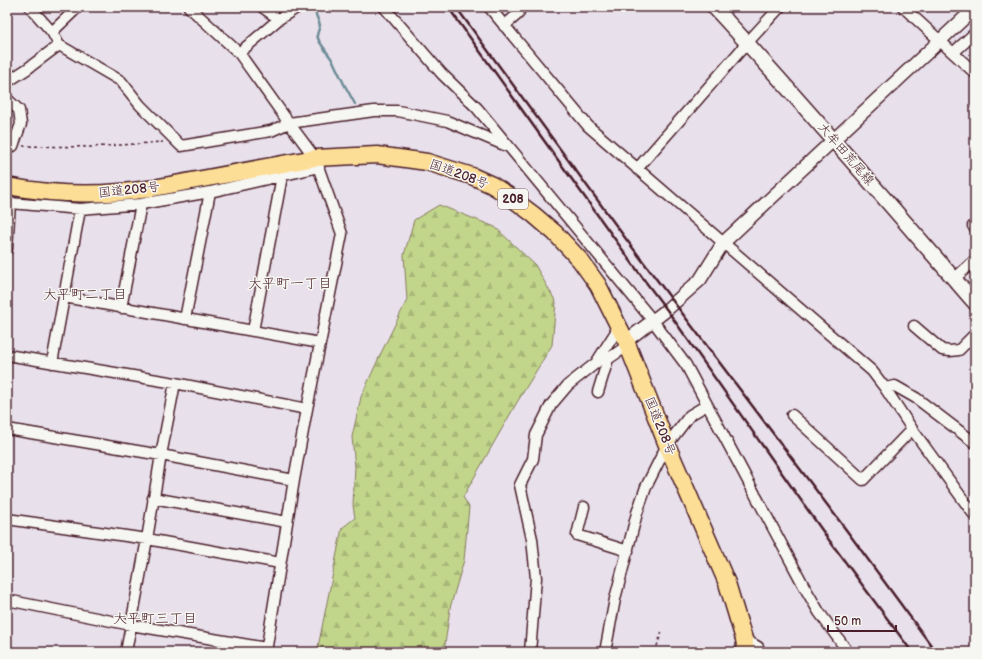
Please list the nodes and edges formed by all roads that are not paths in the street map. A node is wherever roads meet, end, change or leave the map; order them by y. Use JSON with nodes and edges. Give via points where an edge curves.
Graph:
{"nodes":[{"id":1,"x":30,"y":7,"type":"edge"},
{"id":2,"x":78,"y":7,"type":"edge"},
{"id":3,"x":189,"y":7,"type":"edge"},
{"id":4,"x":262,"y":7,"type":"edge"},
{"id":5,"x":298,"y":7,"type":"edge"},
{"id":6,"x":384,"y":7,"type":"edge"},
{"id":7,"x":489,"y":7,"type":"edge"},
{"id":8,"x":521,"y":7,"type":"edge"},
{"id":9,"x":714,"y":7,"type":"edge"},
{"id":10,"x":780,"y":7,"type":"edge"},
{"id":11,"x":903,"y":7,"type":"edge"},
{"id":12,"x":975,"y":8,"type":"edge"},
{"id":13,"x":279,"y":19,"type":"junction"},
{"id":14,"x":504,"y":26,"type":"junction"},
{"id":15,"x":52,"y":32,"type":"junction"},
{"id":16,"x":975,"y":33,"type":"edge"},
{"id":17,"x":940,"y":41,"type":"junction"},
{"id":18,"x":747,"y":43,"type":"junction"},
{"id":19,"x":59,"y":45,"type":"junction"},
{"id":20,"x":239,"y":53,"type":"junction"},
{"id":21,"x":953,"y":53,"type":"junction"},
{"id":22,"x":975,"y":73,"type":"edge"},
{"id":23,"x":7,"y":82,"type":"edge"},
{"id":24,"x":7,"y":99,"type":"edge"},
{"id":25,"x":289,"y":123,"type":"junction"},
{"id":26,"x":834,"y":140,"type":"junction"},
{"id":27,"x":13,"y":146,"type":"road end"},
{"id":28,"x":511,"y":148,"type":"junction"},
{"id":29,"x":317,"y":163,"type":"junction"},
{"id":30,"x":637,"y":169,"type":"junction"},
{"id":31,"x":282,"y":176,"type":"junction"},
{"id":32,"x":7,"y":186,"type":"edge"},
{"id":33,"x":210,"y":192,"type":"junction"},
{"id":34,"x":141,"y":204,"type":"junction"},
{"id":35,"x":80,"y":209,"type":"junction"},
{"id":36,"x":975,"y":224,"type":"edge"},
{"id":37,"x":975,"y":228,"type":"edge"},
{"id":38,"x":723,"y":243,"type":"junction"},
{"id":39,"x":7,"y":249,"type":"edge"},
{"id":40,"x":975,"y":260,"type":"edge"},
{"id":41,"x":954,"y":279,"type":"junction"},
{"id":42,"x":64,"y":297,"type":"junction"},
{"id":43,"x":975,"y":304,"type":"edge"},
{"id":44,"x":122,"y":308,"type":"junction"},
{"id":45,"x":185,"y":319,"type":"junction"},
{"id":46,"x":653,"y":321,"type":"junction"},
{"id":47,"x":914,"y":326,"type":"dead end"},
{"id":48,"x":253,"y":331,"type":"junction"},
{"id":49,"x":975,"y":334,"type":"edge"},
{"id":50,"x":624,"y":338,"type":"junction"},
{"id":51,"x":320,"y":343,"type":"junction"},
{"id":52,"x":7,"y":355,"type":"edge"},
{"id":53,"x":52,"y":363,"type":"junction"},
{"id":54,"x":175,"y":383,"type":"junction"},
{"id":55,"x":885,"y":388,"type":"junction"},
{"id":56,"x":598,"y":392,"type":"dead end"},
{"id":57,"x":708,"y":405,"type":"junction"},
{"id":58,"x":307,"y":409,"type":"junction"},
{"id":59,"x":792,"y":414,"type":"dead end"},
{"id":60,"x":912,"y":428,"type":"junction"},
{"id":61,"x":7,"y":429,"type":"edge"},
{"id":62,"x":975,"y":443,"type":"edge"},
{"id":63,"x":667,"y":445,"type":"junction"},
{"id":64,"x":160,"y":455,"type":"junction"},
{"id":65,"x":294,"y":480,"type":"junction"},
{"id":66,"x":153,"y":498,"type":"junction"},
{"id":67,"x":584,"y":507,"type":"dead end"},
{"id":68,"x":975,"y":516,"type":"edge"},
{"id":69,"x":7,"y":519,"type":"edge"},
{"id":70,"x":287,"y":522,"type":"junction"},
{"id":71,"x":147,"y":539,"type":"junction"},
{"id":72,"x":628,"y":551,"type":"junction"},
{"id":73,"x":280,"y":563,"type":"junction"},
{"id":74,"x":7,"y":600,"type":"edge"},
{"id":75,"x":131,"y":626,"type":"junction"},
{"id":76,"x":745,"y":646,"type":"edge"},
{"id":77,"x":266,"y":650,"type":"edge"},
{"id":78,"x":126,"y":652,"type":"edge"},
{"id":79,"x":530,"y":652,"type":"edge"},
{"id":80,"x":605,"y":652,"type":"edge"},
{"id":81,"x":760,"y":652,"type":"edge"},
{"id":82,"x":848,"y":652,"type":"edge"}],
"edges":[{"from":1,"to":15,"type":"street"},
{"from":2,"to":15,"type":"street"},
{"from":3,"to":20,"type":"street"},
{"from":4,"to":13,"type":"street"},
{"from":5,"to":13,"type":"street"},
{"from":6,"to":28,"type":"street"},
{"from":7,"to":14,"type":"street"},
{"from":8,"to":14,"type":"street","via":[[518,14]]},
{"from":9,"to":18,"type":"main road","name":"大牟田荒尾線"},
{"from":10,"to":18,"type":"street"},
{"from":11,"to":17,"type":"street"},
{"from":12,"to":17,"type":"street"},
{"from":13,"to":20,"type":"street"},
{"from":14,"to":30,"type":"street","via":[[588,126]]},
{"from":15,"to":19,"type":"street"},
{"from":16,"to":21,"type":"street"},
{"from":17,"to":21,"type":"street"},
{"from":17,"to":26,"type":"street"},
{"from":18,"to":26,"type":"main road","name":"大牟田荒尾線"},
{"from":18,"to":30,"type":"street"},
{"from":19,"to":23,"type":"street"},
{"from":19,"to":25,"type":"street","via":[[121,82],[181,146],[271,131]]},
{"from":20,"to":25,"type":"street"},
{"from":21,"to":22,"type":"street"},
{"from":24,"to":27,"type":"street","via":[[19,110],[20,124]]},
{"from":25,"to":28,"type":"street","via":[[374,111],[398,111],[447,121]]},
{"from":25,"to":29,"type":"street"},
{"from":26,"to":38,"type":"street"},
{"from":26,"to":41,"type":"main road","name":"大牟田荒尾線"},
{"from":28,"to":46,"type":"street"},
{"from":29,"to":31,"type":"street"},
{"from":29,"to":32,"type":"highway","name":"国道208号","number":"208","via":[[124,193],[56,193]]},
{"from":29,"to":50,"type":"highway","name":"国道208号","number":"208","via":[[377,155],[405,158],[451,169],[492,185],[556,233],[580,260],[598,285]]},
{"from":29,"to":51,"type":"street","via":[[342,234]]},
{"from":30,"to":38,"type":"street"},
{"from":31,"to":33,"type":"street"},
{"from":31,"to":48,"type":"street"},
{"from":33,"to":34,"type":"street"},
{"from":33,"to":45,"type":"street"},
{"from":34,"to":35,"type":"street"},
{"from":34,"to":44,"type":"street"},
{"from":35,"to":39,"type":"street","via":[[10,203]]},
{"from":35,"to":42,"type":"street"},
{"from":36,"to":37,"type":"street"},
{"from":38,"to":46,"type":"street","via":[[700,280]]},
{"from":38,"to":55,"type":"street","via":[[872,371]]},
{"from":40,"to":41,"type":"street"},
{"from":41,"to":43,"type":"main road","name":"大牟田荒尾線"},
{"from":42,"to":44,"type":"street"},
{"from":42,"to":53,"type":"street"},
{"from":44,"to":45,"type":"street"},
{"from":45,"to":48,"type":"street"},
{"from":46,"to":50,"type":"street"},
{"from":46,"to":57,"type":"street","via":[[686,365]]},
{"from":47,"to":49,"type":"street","via":[[942,350],[959,350]]},
{"from":48,"to":51,"type":"street"},
{"from":50,"to":56,"type":"street","via":[[608,359]]},
{"from":50,"to":63,"type":"highway","name":"国道208号","number":"208"},
{"from":50,"to":79,"type":"street","via":[[568,385],[551,405],[536,435],[533,459],[520,485],[532,539],[536,578]]},
{"from":51,"to":58,"type":"street"},
{"from":52,"to":53,"type":"street"},
{"from":53,"to":54,"type":"street"},
{"from":54,"to":58,"type":"street"},
{"from":54,"to":64,"type":"street"},
{"from":55,"to":60,"type":"street"},
{"from":55,"to":62,"type":"street","via":[[895,386],[916,398]]},
{"from":57,"to":63,"type":"street","via":[[690,415]]},
{"from":57,"to":82,"type":"street","via":[[819,612]]},
{"from":58,"to":65,"type":"street"},
{"from":59,"to":60,"type":"street","via":[[863,480]]},
{"from":60,"to":68,"type":"street"},
{"from":61,"to":64,"type":"street"},
{"from":63,"to":72,"type":"street","via":[[646,487]]},
{"from":63,"to":76,"type":"highway","name":"国道208号","number":"208","via":[[727,583]]},
{"from":64,"to":65,"type":"street"},
{"from":64,"to":66,"type":"street"},
{"from":65,"to":70,"type":"street"},
{"from":66,"to":70,"type":"street"},
{"from":66,"to":71,"type":"street"},
{"from":67,"to":72,"type":"street","via":[[577,535]]},
{"from":69,"to":71,"type":"street"},
{"from":70,"to":73,"type":"street"},
{"from":71,"to":73,"type":"street"},
{"from":71,"to":75,"type":"street"},
{"from":72,"to":80,"type":"street","via":[[615,599]]},
{"from":73,"to":77,"type":"street"},
{"from":74,"to":75,"type":"street"},
{"from":75,"to":77,"type":"street"},
{"from":75,"to":78,"type":"street"},
{"from":76,"to":81,"type":"street","via":[[758,647]]}]}
